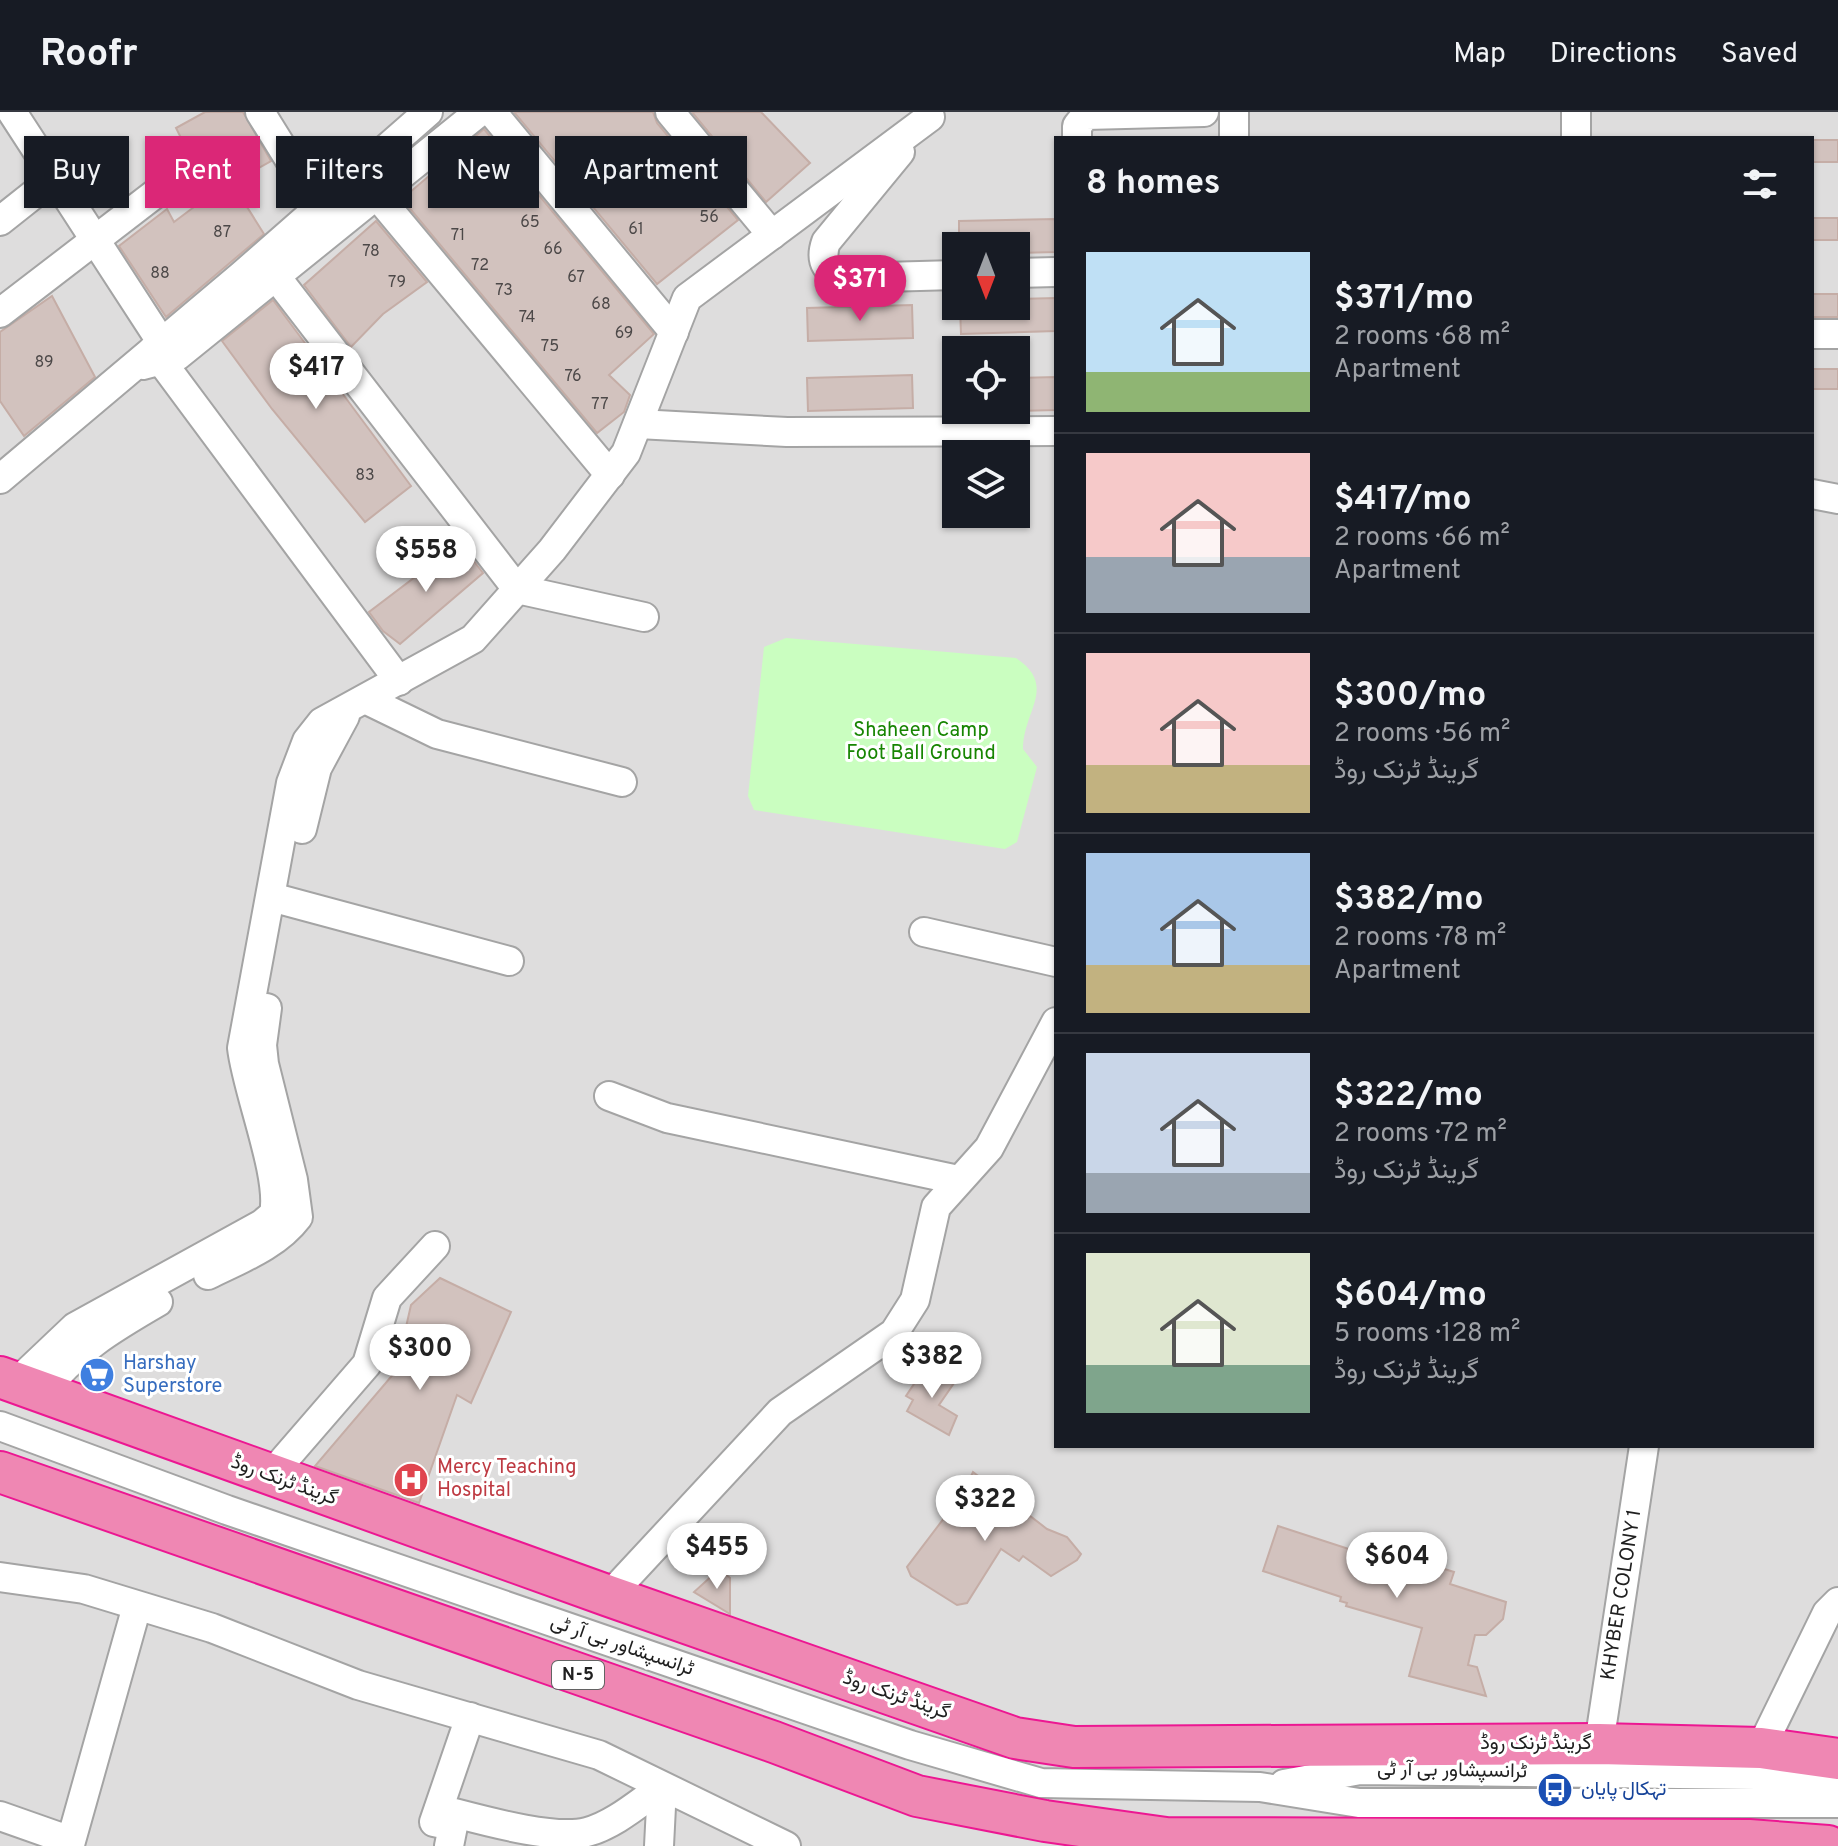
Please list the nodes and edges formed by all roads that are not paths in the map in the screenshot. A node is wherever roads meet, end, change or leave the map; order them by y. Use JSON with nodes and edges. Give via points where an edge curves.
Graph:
{"nodes":[{"id":1,"x":260,"y":112,"type":"edge"},
{"id":2,"x":428,"y":112,"type":"edge"},
{"id":3,"x":479,"y":112,"type":"edge"},
{"id":4,"x":492,"y":112,"type":"edge"},
{"id":5,"x":670,"y":112,"type":"edge"},
{"id":6,"x":1204,"y":112,"type":"edge"},
{"id":7,"x":1234,"y":112,"type":"edge"},
{"id":8,"x":1576,"y":112,"type":"edge"},
{"id":9,"x":932,"y":114,"type":"edge"},
{"id":10,"x":14,"y":119,"type":"edge"},
{"id":11,"x":25,"y":136,"type":"edge"},
{"id":12,"x":400,"y":136,"type":"edge"},
{"id":13,"x":1077,"y":136,"type":"edge"},
{"id":14,"x":1234,"y":136,"type":"edge"},
{"id":15,"x":1576,"y":136,"type":"edge"},
{"id":16,"x":276,"y":138,"type":"edge"},
{"id":17,"x":412,"y":164,"type":"edge"},
{"id":18,"x":24,"y":202,"type":"edge"},
{"id":19,"x":145,"y":202,"type":"edge"},
{"id":20,"x":72,"y":208,"type":"edge"},
{"id":21,"x":318,"y":208,"type":"edge"},
{"id":22,"x":358,"y":208,"type":"edge"},
{"id":23,"x":388,"y":208,"type":"edge"},
{"id":24,"x":0,"y":221,"type":"edge"},
{"id":25,"x":772,"y":235,"type":"junction"},
{"id":26,"x":94,"y":241,"type":"junction"},
{"id":27,"x":1054,"y":272,"type":"edge"},
{"id":28,"x":1030,"y":273,"type":"edge"},
{"id":29,"x":942,"y":275,"type":"edge"},
{"id":30,"x":277,"y":278,"type":"junction"},
{"id":31,"x":0,"y":313,"type":"edge"},
{"id":32,"x":674,"y":332,"type":"junction"},
{"id":33,"x":1814,"y":334,"type":"edge"},
{"id":34,"x":1838,"y":334,"type":"edge"},
{"id":35,"x":153,"y":355,"type":"junction"},
{"id":36,"x":638,"y":424,"type":"junction"},
{"id":37,"x":1054,"y":431,"type":"edge"},
{"id":38,"x":610,"y":475,"type":"junction"},
{"id":39,"x":0,"y":479,"type":"edge"},
{"id":40,"x":1814,"y":494,"type":"edge"},
{"id":41,"x":1838,"y":499,"type":"edge"},
{"id":42,"x":517,"y":589,"type":"junction"},
{"id":43,"x":644,"y":617,"type":"dead end"},
{"id":44,"x":399,"y":681,"type":"junction"},
{"id":45,"x":359,"y":702,"type":"junction"},
{"id":46,"x":622,"y":782,"type":"dead end"},
{"id":47,"x":280,"y":899,"type":"junction"},
{"id":48,"x":924,"y":932,"type":"dead end"},
{"id":49,"x":509,"y":961,"type":"dead end"},
{"id":50,"x":1054,"y":962,"type":"edge"},
{"id":51,"x":1054,"y":1026,"type":"edge"},
{"id":52,"x":609,"y":1096,"type":"dead end"},
{"id":53,"x":958,"y":1180,"type":"junction"},
{"id":54,"x":435,"y":1246,"type":"dead end"},
{"id":55,"x":19,"y":1384,"type":"edge"},
{"id":56,"x":0,"y":1426,"type":"edge"},
{"id":57,"x":1644,"y":1448,"type":"edge"},
{"id":58,"x":0,"y":1472,"type":"edge"},
{"id":59,"x":270,"y":1476,"type":"junction"},
{"id":60,"x":0,"y":1577,"type":"edge"},
{"id":61,"x":609,"y":1596,"type":"junction"},
{"id":62,"x":1838,"y":1602,"type":"edge"},
{"id":63,"x":137,"y":1606,"type":"junction"},
{"id":64,"x":470,"y":1717,"type":"junction"},
{"id":65,"x":1599,"y":1744,"type":"junction"},
{"id":66,"x":1761,"y":1748,"type":"junction"},
{"id":67,"x":1838,"y":1759,"type":"edge"},
{"id":68,"x":1838,"y":1786,"type":"edge"},
{"id":69,"x":662,"y":1787,"type":"junction"},
{"id":70,"x":1260,"y":1787,"type":"junction"},
{"id":71,"x":1838,"y":1803,"type":"edge"},
{"id":72,"x":439,"y":1809,"type":"junction"},
{"id":73,"x":0,"y":1816,"type":"edge"},
{"id":74,"x":605,"y":1834,"type":"edge"},
{"id":75,"x":1677,"y":1843,"type":"edge"},
{"id":76,"x":449,"y":1846,"type":"edge"},
{"id":77,"x":659,"y":1846,"type":"edge"},
{"id":78,"x":786,"y":1846,"type":"edge"},
{"id":79,"x":1828,"y":1846,"type":"edge"}],
"edges":[{"from":1,"to":16,"type":"street"},
{"from":2,"to":12,"type":"street"},
{"from":3,"to":17,"type":"street"},
{"from":4,"to":32,"type":"street"},
{"from":5,"to":25,"type":"street"},
{"from":6,"to":13,"type":"street","via":[[1086,115]]},
{"from":7,"to":14,"type":"street"},
{"from":8,"to":15,"type":"street"},
{"from":9,"to":25,"type":"street"},
{"from":9,"to":29,"type":"street","via":[[835,230],[822,253],[833,274],[847,278]]},
{"from":10,"to":11,"type":"street"},
{"from":18,"to":24,"type":"street"},
{"from":19,"to":26,"type":"street"},
{"from":20,"to":26,"type":"street"},
{"from":21,"to":35,"type":"street"},
{"from":22,"to":30,"type":"street"},
{"from":23,"to":38,"type":"street"},
{"from":25,"to":32,"type":"street","via":[[687,298]]},
{"from":26,"to":31,"type":"street"},
{"from":26,"to":35,"type":"street"},
{"from":27,"to":28,"type":"street"},
{"from":30,"to":35,"type":"street","via":[[177,356]]},
{"from":30,"to":42,"type":"street"},
{"from":32,"to":36,"type":"street"},
{"from":33,"to":34,"type":"street"},
{"from":35,"to":39,"type":"street"},
{"from":35,"to":44,"type":"street"},
{"from":36,"to":37,"type":"street","via":[[787,432]]},
{"from":36,"to":38,"type":"street"},
{"from":38,"to":42,"type":"street"},
{"from":40,"to":41,"type":"street"},
{"from":42,"to":43,"type":"street"},
{"from":42,"to":44,"type":"street","via":[[473,639]]},
{"from":44,"to":45,"type":"street"},
{"from":45,"to":46,"type":"street","via":[[437,734]]},
{"from":45,"to":47,"type":"street","via":[[322,722],[298,762]]},
{"from":47,"to":49,"type":"street"},
{"from":47,"to":55,"type":"street","via":[[242,1048],[274,1192],[274,1214],[75,1327]]},
{"from":48,"to":50,"type":"street"},
{"from":51,"to":53,"type":"street","via":[[989,1148]]},
{"from":52,"to":53,"type":"street","via":[[667,1118]]},
{"from":53,"to":61,"type":"street","via":[[936,1207],[915,1300],[894,1333],[780,1412]]},
{"from":54,"to":59,"type":"street","via":[[387,1298],[367,1364]]},
{"from":55,"to":59,"type":"highway","name":"گرینڈ ٹرنک روڈ"},
{"from":56,"to":70,"type":"street","name":"ٹرانسپشاور بی آر ٹی","via":[[227,1510],[990,1771],[1070,1787]]},
{"from":57,"to":65,"type":"street","name":"KHYBER COLONY 1"},
{"from":58,"to":75,"type":"highway","number":"N-5","via":[[917,1796],[1166,1838]]},
{"from":59,"to":61,"type":"highway","name":"گرینڈ ٹرنک روڈ"},
{"from":60,"to":63,"type":"street","via":[[84,1589]]},
{"from":61,"to":65,"type":"highway","name":"گرینڈ ٹرنک روڈ","via":[[1015,1738],[1074,1747]]},
{"from":62,"to":66,"type":"street","via":[[1827,1613]]},
{"from":63,"to":64,"type":"street","via":[[212,1628],[358,1685]]},
{"from":63,"to":73,"type":"street","via":[[71,1841]]},
{"from":64,"to":69,"type":"street","via":[[599,1755]]},
{"from":64,"to":72,"type":"street"},
{"from":65,"to":66,"type":"highway","name":"گرینڈ ٹرنک روڈ"},
{"from":66,"to":67,"type":"highway","name":"گرینڈ ٹرنک روڈ"},
{"from":68,"to":70,"type":"street","name":"ٹرانسپشاور بی آر ٹی","via":[[1756,1775],[1360,1770]]},
{"from":69,"to":74,"type":"street"},
{"from":69,"to":77,"type":"street"},
{"from":69,"to":78,"type":"street"},
{"from":70,"to":71,"type":"street","name":"ٹرانسپشاور بی آر ٹی","via":[[1359,1803]]},
{"from":72,"to":74,"type":"street","via":[[537,1831]]},
{"from":72,"to":76,"type":"street","via":[[434,1822],[453,1826]]},
{"from":75,"to":79,"type":"highway","number":"N-5"}]}
